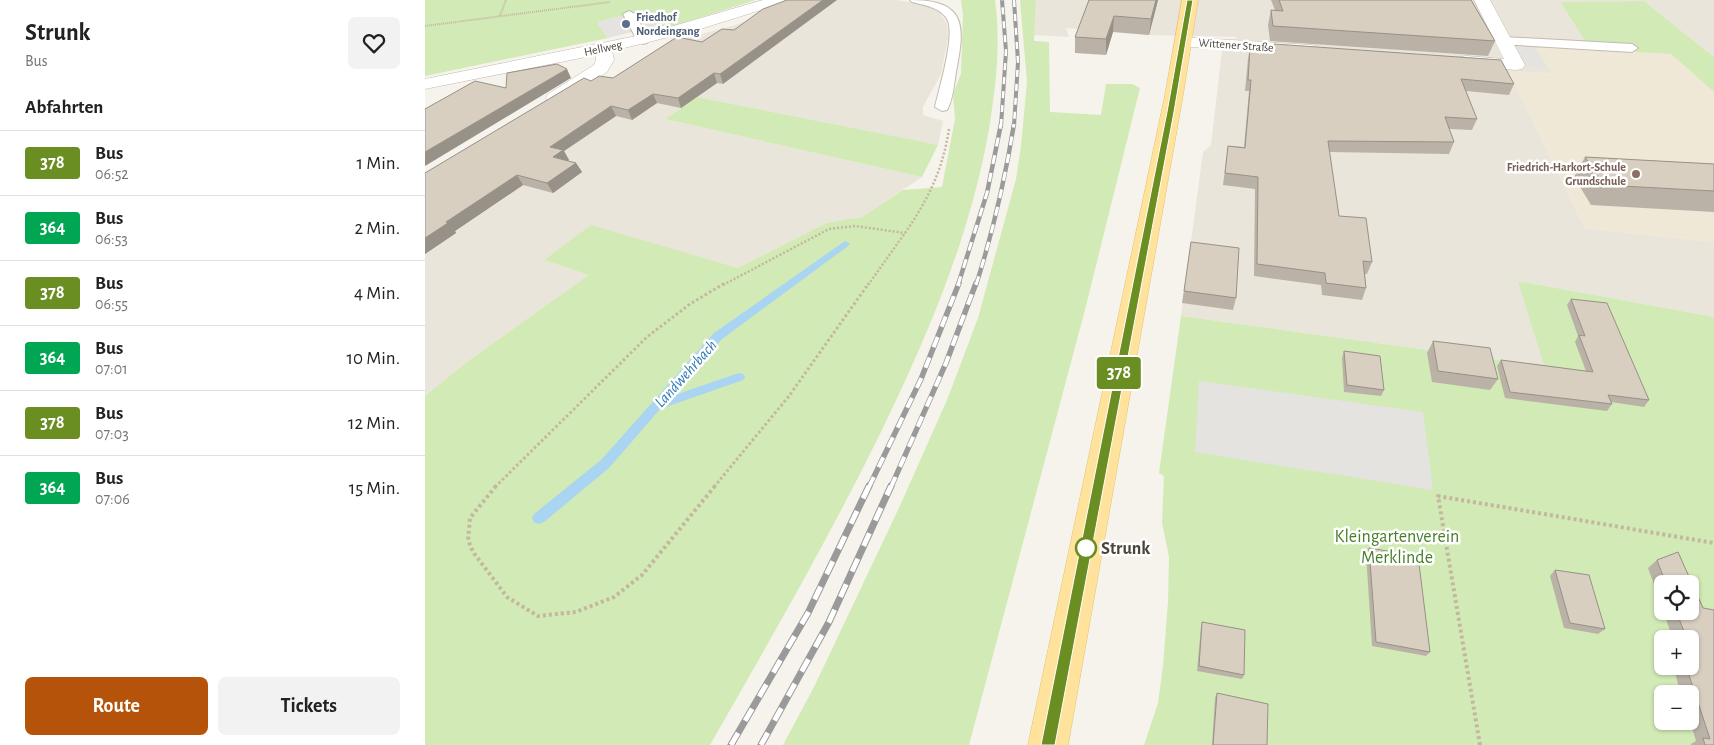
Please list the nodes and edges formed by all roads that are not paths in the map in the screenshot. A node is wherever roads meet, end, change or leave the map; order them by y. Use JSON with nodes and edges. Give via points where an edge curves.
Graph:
{"nodes":[{"id":1,"x":778,"y":0,"type":"edge"},
{"id":2,"x":916,"y":0,"type":"edge"},
{"id":3,"x":1190,"y":0,"type":"edge"},
{"id":4,"x":1483,"y":0,"type":"edge"},
{"id":5,"x":629,"y":14,"type":"dead end"},
{"id":6,"x":643,"y":40,"type":"junction"},
{"id":7,"x":1504,"y":41,"type":"junction"},
{"id":8,"x":1183,"y":42,"type":"junction"},
{"id":9,"x":1632,"y":48,"type":"dead end"},
{"id":10,"x":603,"y":49,"type":"junction"},
{"id":11,"x":1330,"y":52,"type":"edge"},
{"id":12,"x":1447,"y":60,"type":"edge"},
{"id":13,"x":425,"y":84,"type":"edge"},
{"id":14,"x":942,"y":107,"type":"road end"},
{"id":15,"x":536,"y":109,"type":"edge"},
{"id":16,"x":1048,"y":745,"type":"edge"}],
"edges":[{"from":1,"to":6,"type":"street","name":"Hellweg"},
{"from":2,"to":14,"type":"lane","via":[[939,7],[953,20],[953,51]]},
{"from":3,"to":8,"type":"main road","name":"Wittener Straße"},
{"from":4,"to":7,"type":"street"},
{"from":5,"to":6,"type":"lane"},
{"from":6,"to":10,"type":"street","name":"Hellweg"},
{"from":7,"to":9,"type":"lane"},
{"from":7,"to":12,"type":"street","via":[[1516,64]]},
{"from":8,"to":11,"type":"street","name":"Wittener Straße"},
{"from":8,"to":16,"type":"main road","name":"Wittener Straße"},
{"from":10,"to":13,"type":"street","name":"Hellweg"},
{"from":10,"to":15,"type":"street","via":[[605,60],[601,68]]}]}
